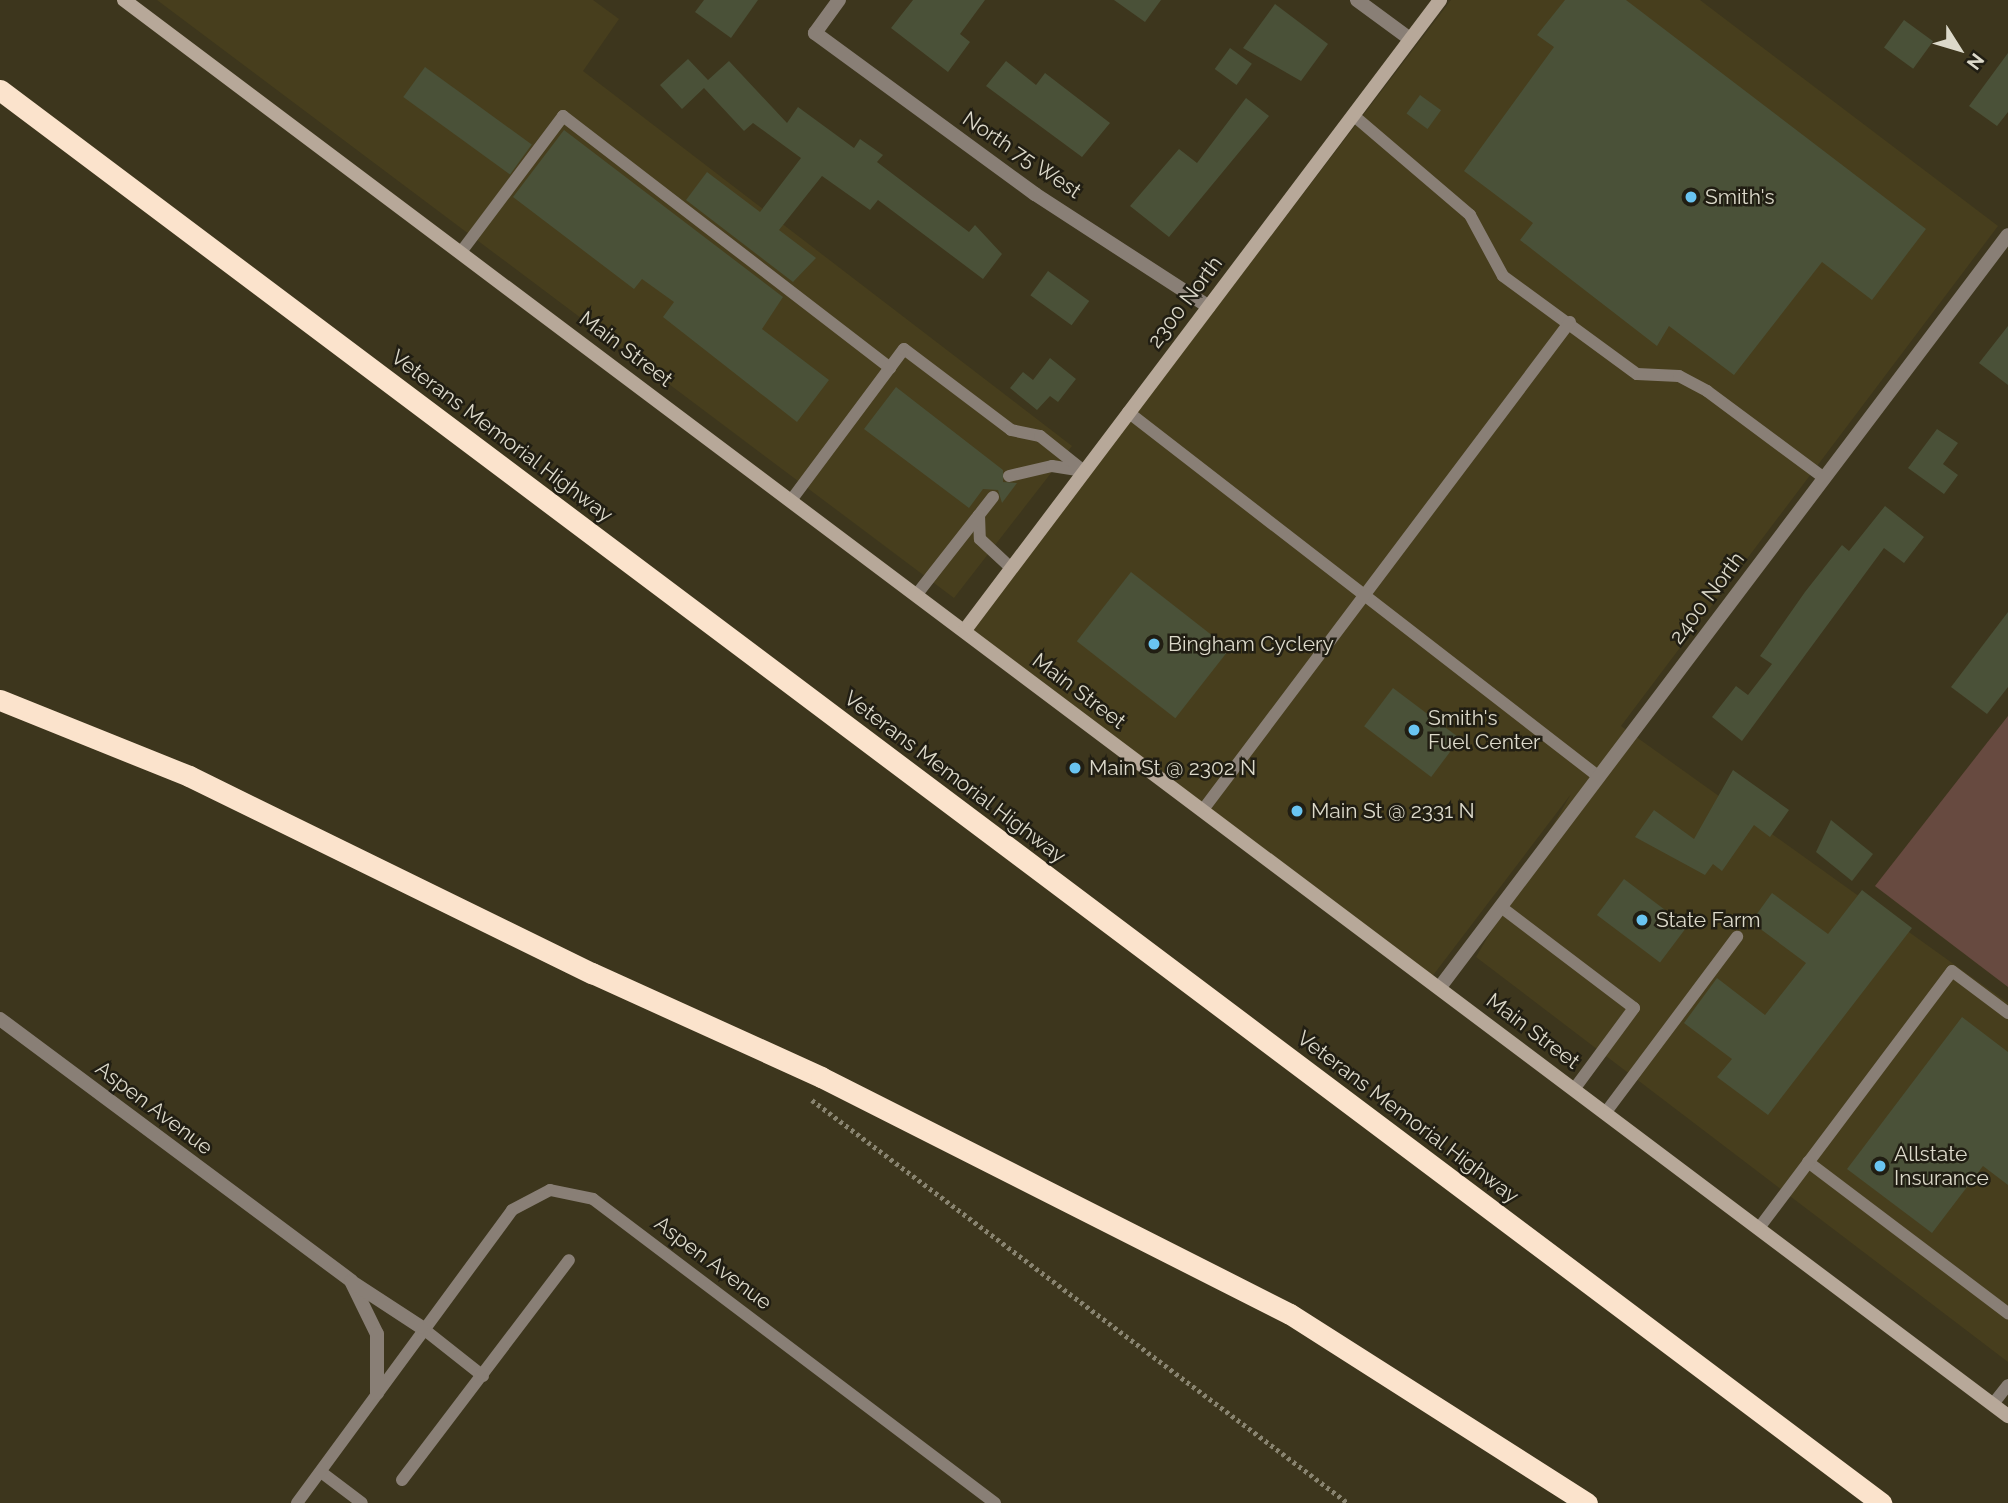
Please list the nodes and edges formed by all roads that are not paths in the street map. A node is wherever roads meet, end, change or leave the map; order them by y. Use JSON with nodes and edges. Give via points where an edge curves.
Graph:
{"nodes":[{"id":1,"x":124,"y":0,"type":"edge"},
{"id":2,"x":839,"y":0,"type":"edge"},
{"id":3,"x":1357,"y":0,"type":"edge"},
{"id":4,"x":1440,"y":0,"type":"edge"},
{"id":5,"x":1410,"y":39,"type":"junction"},
{"id":6,"x":0,"y":90,"type":"edge"},
{"id":7,"x":1353,"y":115,"type":"junction"},
{"id":8,"x":2008,"y":234,"type":"edge"},
{"id":9,"x":461,"y":252,"type":"junction"},
{"id":10,"x":1209,"y":307,"type":"junction"},
{"id":11,"x":1570,"y":322,"type":"junction"},
{"id":12,"x":890,"y":368,"type":"junction"},
{"id":13,"x":1128,"y":412,"type":"junction"},
{"id":14,"x":1084,"y":471,"type":"junction"},
{"id":15,"x":1010,"y":476,"type":"dead end"},
{"id":16,"x":1824,"y":478,"type":"junction"},
{"id":17,"x":993,"y":497,"type":"dead end"},
{"id":18,"x":792,"y":499,"type":"junction"},
{"id":19,"x":979,"y":515,"type":"junction"},
{"id":20,"x":1011,"y":568,"type":"junction"},
{"id":21,"x":917,"y":594,"type":"junction"},
{"id":22,"x":1366,"y":596,"type":"junction"},
{"id":23,"x":965,"y":630,"type":"junction"},
{"id":24,"x":0,"y":700,"type":"edge"},
{"id":25,"x":1599,"y":777,"type":"junction"},
{"id":26,"x":1202,"y":811,"type":"junction"},
{"id":27,"x":1501,"y":907,"type":"junction"},
{"id":28,"x":1737,"y":937,"type":"dead end"},
{"id":29,"x":1440,"y":987,"type":"junction"},
{"id":30,"x":2008,"y":1013,"type":"edge"},
{"id":31,"x":0,"y":1019,"type":"edge"},
{"id":32,"x":1574,"y":1088,"type":"junction"},
{"id":33,"x":1606,"y":1112,"type":"junction"},
{"id":34,"x":1808,"y":1162,"type":"junction"},
{"id":35,"x":1759,"y":1228,"type":"junction"},
{"id":36,"x":569,"y":1260,"type":"dead end"},
{"id":37,"x":351,"y":1281,"type":"junction"},
{"id":38,"x":2008,"y":1313,"type":"edge"},
{"id":39,"x":422,"y":1328,"type":"junction"},
{"id":40,"x":483,"y":1376,"type":"junction"},
{"id":41,"x":2008,"y":1385,"type":"edge"},
{"id":42,"x":377,"y":1393,"type":"junction"},
{"id":43,"x":1993,"y":1405,"type":"junction"},
{"id":44,"x":2008,"y":1416,"type":"edge"},
{"id":45,"x":320,"y":1472,"type":"junction"},
{"id":46,"x":402,"y":1480,"type":"dead end"},
{"id":47,"x":297,"y":1503,"type":"edge"},
{"id":48,"x":362,"y":1503,"type":"edge"},
{"id":49,"x":995,"y":1503,"type":"edge"},
{"id":50,"x":1587,"y":1503,"type":"edge"},
{"id":51,"x":1881,"y":1503,"type":"edge"}],
"edges":[{"from":1,"to":9,"type":"main road","name":"Main Street"},
{"from":2,"to":10,"type":"street","name":"North 75 West","via":[[815,33],[1035,194]]},
{"from":3,"to":5,"type":"street"},
{"from":4,"to":5,"type":"main road","name":"2300 North"},
{"from":5,"to":7,"type":"main road","name":"2300 North"},
{"from":6,"to":51,"type":"highway","name":"Veterans Memorial Highway"},
{"from":7,"to":10,"type":"main road","name":"2300 North"},
{"from":7,"to":11,"type":"lane","via":[[1469,215],[1503,276]]},
{"from":8,"to":16,"type":"street","name":"2400 North"},
{"from":9,"to":12,"type":"lane","via":[[563,116]]},
{"from":9,"to":18,"type":"main road","name":"Main Street"},
{"from":10,"to":13,"type":"main road","name":"2300 North"},
{"from":11,"to":16,"type":"lane","via":[[1637,374],[1679,376],[1707,391]]},
{"from":11,"to":22,"type":"lane"},
{"from":12,"to":14,"type":"lane","via":[[904,349],[1011,430],[1040,436]]},
{"from":12,"to":18,"type":"lane"},
{"from":13,"to":14,"type":"main road","name":"2300 North"},
{"from":13,"to":22,"type":"lane"},
{"from":14,"to":15,"type":"lane","via":[[1052,466]]},
{"from":14,"to":20,"type":"main road","name":"2300 North"},
{"from":16,"to":25,"type":"street","name":"2400 North"},
{"from":17,"to":19,"type":"lane"},
{"from":18,"to":21,"type":"main road","name":"Main Street"},
{"from":19,"to":20,"type":"lane","via":[[980,539]]},
{"from":19,"to":21,"type":"lane"},
{"from":20,"to":23,"type":"main road","name":"2300 North"},
{"from":21,"to":23,"type":"main road","name":"Main Street"},
{"from":22,"to":25,"type":"lane"},
{"from":22,"to":26,"type":"lane"},
{"from":23,"to":26,"type":"main road","name":"Main Street"},
{"from":24,"to":50,"type":"highway","via":[[189,776],[592,973],[821,1077],[1290,1314]]},
{"from":25,"to":27,"type":"street","name":"2400 North"},
{"from":26,"to":29,"type":"main road","name":"Main Street"},
{"from":27,"to":29,"type":"street","name":"2400 North"},
{"from":27,"to":32,"type":"lane","via":[[1634,1008]]},
{"from":28,"to":33,"type":"lane"},
{"from":29,"to":32,"type":"main road","name":"Main Street"},
{"from":30,"to":34,"type":"lane","via":[[1952,971]]},
{"from":31,"to":37,"type":"street","name":"Aspen Avenue"},
{"from":32,"to":33,"type":"main road","name":"Main Street"},
{"from":33,"to":35,"type":"main road","name":"Main Street"},
{"from":34,"to":35,"type":"lane"},
{"from":34,"to":38,"type":"lane"},
{"from":35,"to":43,"type":"main road","name":"Main Street"},
{"from":36,"to":40,"type":"lane"},
{"from":37,"to":39,"type":"street","name":"Aspen Avenue"},
{"from":37,"to":42,"type":"street","name":"Aspen Avenue","via":[[377,1334]]},
{"from":39,"to":40,"type":"lane"},
{"from":39,"to":42,"type":"lane","name":"Aspen Avenue"},
{"from":39,"to":49,"type":"lane","name":"Aspen Avenue","via":[[512,1210],[550,1190],[593,1199]]},
{"from":40,"to":46,"type":"lane"},
{"from":41,"to":43,"type":"lane"},
{"from":42,"to":45,"type":"lane"},
{"from":43,"to":44,"type":"main road","name":"Main Street"},
{"from":45,"to":47,"type":"lane"},
{"from":45,"to":48,"type":"lane"}]}
